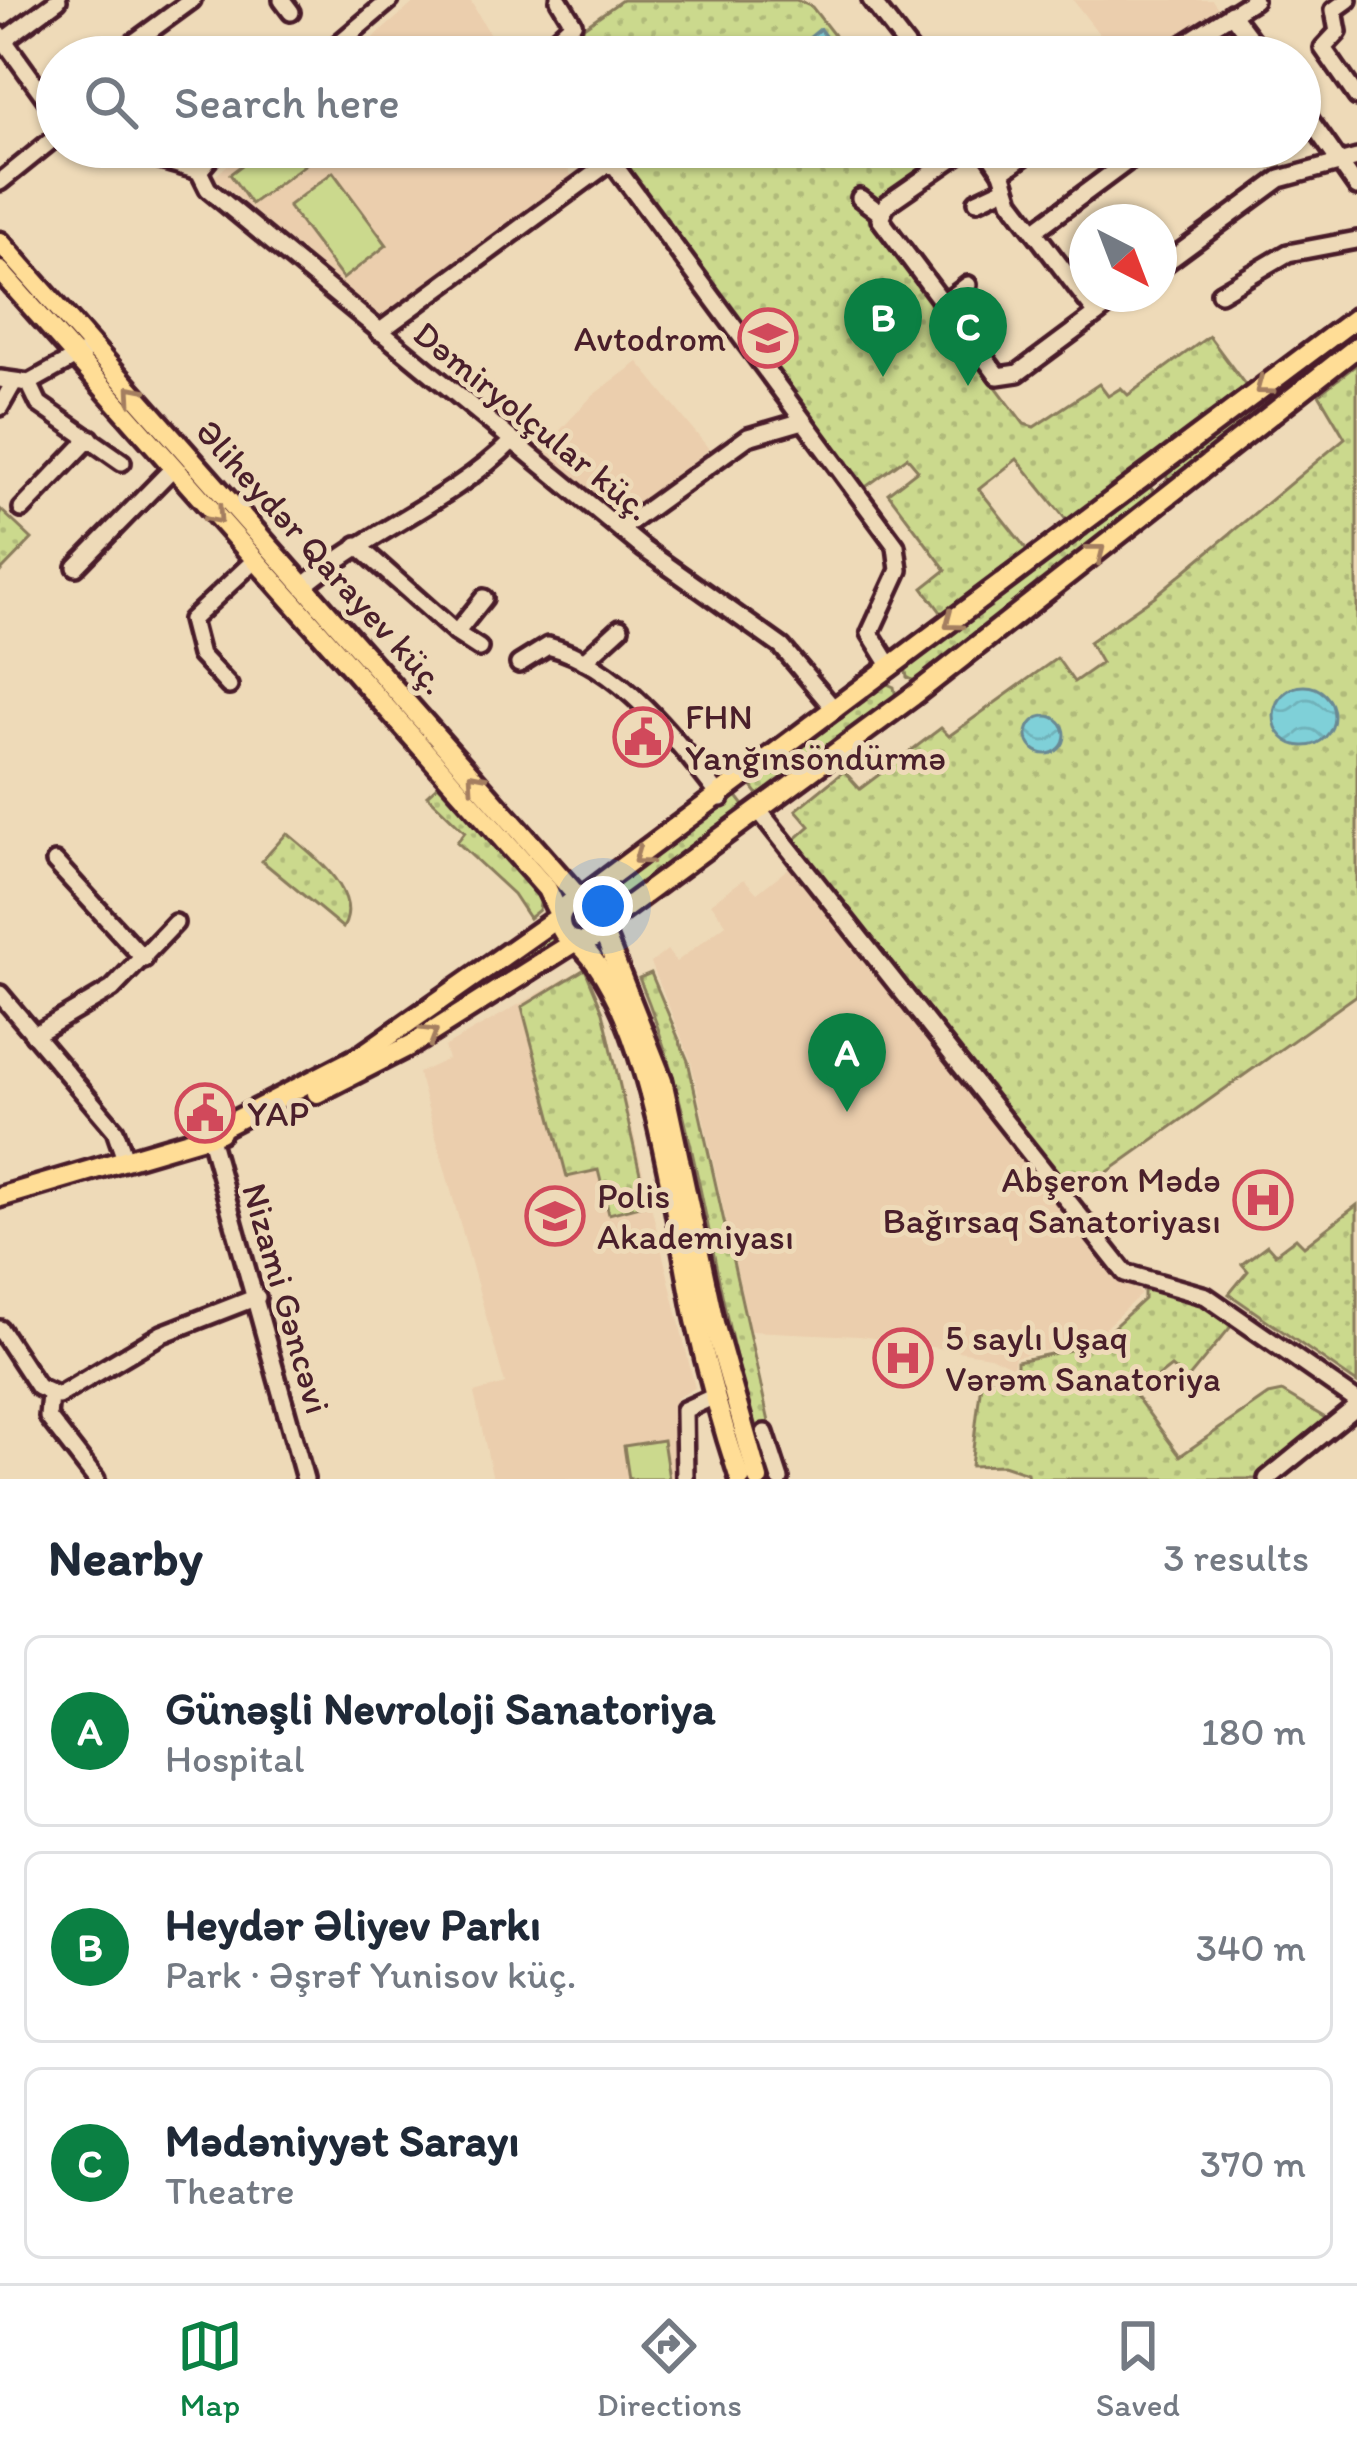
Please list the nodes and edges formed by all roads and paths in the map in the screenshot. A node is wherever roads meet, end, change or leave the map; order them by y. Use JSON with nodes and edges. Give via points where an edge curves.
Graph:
{"nodes":[{"id":1,"x":58,"y":0,"type":"edge"},
{"id":2,"x":192,"y":0,"type":"edge"},
{"id":3,"x":560,"y":0,"type":"edge"},
{"id":4,"x":872,"y":0,"type":"edge"},
{"id":5,"x":1254,"y":0,"type":"edge"},
{"id":6,"x":1342,"y":2,"type":"edge"},
{"id":7,"x":381,"y":3,"type":"edge"},
{"id":8,"x":1231,"y":13,"type":"junction"},
{"id":9,"x":143,"y":36,"type":"edge"},
{"id":10,"x":346,"y":36,"type":"edge"},
{"id":11,"x":559,"y":36,"type":"edge"},
{"id":12,"x":899,"y":36,"type":"edge"},
{"id":13,"x":1195,"y":36,"type":"edge"},
{"id":14,"x":1248,"y":36,"type":"edge"},
{"id":15,"x":2,"y":38,"type":"edge"},
{"id":16,"x":36,"y":82,"type":"edge"},
{"id":17,"x":1357,"y":97,"type":"edge"},
{"id":18,"x":1321,"y":129,"type":"edge"},
{"id":19,"x":36,"y":153,"type":"edge"},
{"id":20,"x":1350,"y":160,"type":"edge"},
{"id":21,"x":188,"y":168,"type":"edge"},
{"id":22,"x":202,"y":168,"type":"edge"},
{"id":23,"x":602,"y":168,"type":"edge"},
{"id":24,"x":613,"y":168,"type":"edge"},
{"id":25,"x":941,"y":168,"type":"edge"},
{"id":26,"x":997,"y":168,"type":"edge"},
{"id":27,"x":1016,"y":168,"type":"edge"},
{"id":28,"x":1119,"y":168,"type":"edge"},
{"id":29,"x":1321,"y":168,"type":"edge"},
{"id":30,"x":1321,"y":168,"type":"edge"},
{"id":31,"x":199,"y":171,"type":"junction"},
{"id":32,"x":1004,"y":180,"type":"junction"},
{"id":33,"x":0,"y":182,"type":"edge"},
{"id":34,"x":1357,"y":187,"type":"edge"},
{"id":35,"x":860,"y":198,"type":"dead end"},
{"id":36,"x":977,"y":201,"type":"dead end"},
{"id":37,"x":880,"y":213,"type":"junction"},
{"id":38,"x":1034,"y":231,"type":"junction"},
{"id":39,"x":1357,"y":240,"type":"edge"},
{"id":40,"x":3,"y":254,"type":"edge"},
{"id":41,"x":1177,"y":255,"type":"edge"},
{"id":42,"x":968,"y":285,"type":"dead end"},
{"id":43,"x":1220,"y":292,"type":"dead end"},
{"id":44,"x":943,"y":304,"type":"junction"},
{"id":45,"x":1100,"y":312,"type":"edge"},
{"id":46,"x":1097,"y":314,"type":"junction"},
{"id":47,"x":1357,"y":317,"type":"edge"},
{"id":48,"x":380,"y":332,"type":"junction"},
{"id":49,"x":1357,"y":347,"type":"edge"},
{"id":50,"x":85,"y":352,"type":"junction"},
{"id":51,"x":14,"y":382,"type":"edge"},
{"id":52,"x":0,"y":407,"type":"edge"},
{"id":53,"x":803,"y":421,"type":"junction"},
{"id":54,"x":90,"y":438,"type":"junction"},
{"id":55,"x":511,"y":442,"type":"junction"},
{"id":56,"x":175,"y":460,"type":"junction"},
{"id":57,"x":122,"y":462,"type":"dead end"},
{"id":58,"x":1152,"y":471,"type":"junction"},
{"id":59,"x":1170,"y":494,"type":"junction"},
{"id":60,"x":22,"y":509,"type":"dead end"},
{"id":61,"x":621,"y":529,"type":"junction"},
{"id":62,"x":357,"y":545,"type":"junction"},
{"id":63,"x":255,"y":560,"type":"junction"},
{"id":64,"x":76,"y":567,"type":"dead end"},
{"id":65,"x":305,"y":585,"type":"junction"},
{"id":66,"x":484,"y":598,"type":"dead end"},
{"id":67,"x":620,"y":628,"type":"dead end"},
{"id":68,"x":456,"y":634,"type":"junction"},
{"id":69,"x":479,"y":648,"type":"dead end"},
{"id":70,"x":584,"y":661,"type":"junction"},
{"id":71,"x":519,"y":664,"type":"dead end"},
{"id":72,"x":891,"y":667,"type":"junction"},
{"id":73,"x":229,"y":686,"type":"dead end"},
{"id":74,"x":913,"y":696,"type":"junction"},
{"id":75,"x":835,"y":710,"type":"junction"},
{"id":76,"x":429,"y":741,"type":"junction"},
{"id":77,"x":740,"y":784,"type":"junction"},
{"id":78,"x":721,"y":798,"type":"junction"},
{"id":79,"x":760,"y":812,"type":"junction"},
{"id":80,"x":55,"y":862,"type":"dead end"},
{"id":81,"x":580,"y":899,"type":"junction"},
{"id":82,"x":560,"y":916,"type":"junction"},
{"id":83,"x":175,"y":923,"type":"dead end"},
{"id":84,"x":602,"y":926,"type":"junction"},
{"id":85,"x":576,"y":941,"type":"junction"},
{"id":86,"x":144,"y":959,"type":"junction"},
{"id":87,"x":0,"y":994,"type":"edge"},
{"id":88,"x":34,"y":1035,"type":"junction"},
{"id":89,"x":209,"y":1134,"type":"junction"},
{"id":90,"x":125,"y":1160,"type":"junction"},
{"id":91,"x":0,"y":1197,"type":"edge"},
{"id":92,"x":257,"y":1298,"type":"junction"},
{"id":93,"x":0,"y":1329,"type":"edge"},
{"id":94,"x":722,"y":1389,"type":"junction"},
{"id":95,"x":50,"y":1396,"type":"junction"},
{"id":96,"x":1357,"y":1403,"type":"edge"},
{"id":97,"x":765,"y":1433,"type":"dead end"},
{"id":98,"x":96,"y":1479,"type":"edge"},
{"id":99,"x":304,"y":1479,"type":"edge"},
{"id":100,"x":685,"y":1479,"type":"edge"},
{"id":101,"x":740,"y":1479,"type":"edge"},
{"id":102,"x":758,"y":1479,"type":"edge"},
{"id":103,"x":780,"y":1479,"type":"edge"},
{"id":104,"x":1267,"y":1479,"type":"edge"}],
"edges":[{"from":1,"to":15,"type":"street"},
{"from":2,"to":9,"type":"street"},
{"from":3,"to":11,"type":"street","via":[[573,23]]},
{"from":4,"to":12,"type":"street"},
{"from":5,"to":8,"type":"street"},
{"from":6,"to":17,"type":"street","via":[[1334,10],[1338,32],[1323,48]]},
{"from":7,"to":10,"type":"street"},
{"from":8,"to":13,"type":"street"},
{"from":8,"to":14,"type":"street"},
{"from":15,"to":16,"type":"street"},
{"from":18,"to":20,"type":"street"},
{"from":19,"to":33,"type":"street"},
{"from":20,"to":30,"type":"street"},
{"from":20,"to":34,"type":"street"},
{"from":21,"to":31,"type":"street"},
{"from":22,"to":31,"type":"street"},
{"from":23,"to":48,"type":"street"},
{"from":24,"to":53,"type":"street"},
{"from":25,"to":37,"type":"street"},
{"from":26,"to":32,"type":"street"},
{"from":27,"to":32,"type":"street"},
{"from":28,"to":38,"type":"street"},
{"from":29,"to":41,"type":"street","via":[[1280,179]]},
{"from":31,"to":48,"type":"street","name":"Dəmiryolçular küç.","via":[[208,189]]},
{"from":32,"to":36,"type":"street"},
{"from":32,"to":38,"type":"street"},
{"from":35,"to":37,"type":"street"},
{"from":37,"to":44,"type":"street"},
{"from":38,"to":46,"type":"street"},
{"from":39,"to":43,"type":"street","via":[[1288,253]]},
{"from":40,"to":50,"type":"main road","name":"Əliheydər Qarayev küç."},
{"from":42,"to":44,"type":"street"},
{"from":44,"to":46,"type":"street","via":[[1003,378]]},
{"from":45,"to":46,"type":"street"},
{"from":47,"to":58,"type":"main road","one_way":true},
{"from":48,"to":55,"type":"street","name":"Dəmiryolçular küç."},
{"from":49,"to":59,"type":"main road"},
{"from":50,"to":51,"type":"street"},
{"from":50,"to":56,"type":"main road","name":"Əliheydər Qarayev küç."},
{"from":51,"to":52,"type":"street"},
{"from":51,"to":54,"type":"street"},
{"from":53,"to":61,"type":"street","via":[[748,436]]},
{"from":53,"to":72,"type":"street","via":[[900,554],[870,633]]},
{"from":54,"to":57,"type":"street"},
{"from":54,"to":60,"type":"street"},
{"from":55,"to":61,"type":"street","name":"Dəmiryolçular küç."},
{"from":55,"to":62,"type":"street"},
{"from":56,"to":63,"type":"main road","name":"Əliheydər Qarayev küç.","one_way":true},
{"from":56,"to":64,"type":"street"},
{"from":56,"to":65,"type":"main road","name":"Əliheydər Qarayev küç."},
{"from":58,"to":59,"type":"main road"},
{"from":58,"to":72,"type":"main road","one_way":true},
{"from":74,"to":59,"type":"main road","one_way":true},
{"from":61,"to":75,"type":"street","name":"Dəmiryolçular küç.","via":[[782,647]]},
{"from":62,"to":65,"type":"street"},
{"from":62,"to":68,"type":"street"},
{"from":63,"to":73,"type":"street","via":[[190,620],[200,655]]},
{"from":63,"to":76,"type":"main road","name":"Əliheydər Qarayev küç."},
{"from":65,"to":76,"type":"main road","name":"Əliheydər Qarayev küç."},
{"from":66,"to":68,"type":"street"},
{"from":67,"to":70,"type":"street"},
{"from":68,"to":69,"type":"street"},
{"from":70,"to":71,"type":"street","via":[[548,646]]},
{"from":70,"to":78,"type":"street","via":[[672,737]]},
{"from":72,"to":74,"type":"main road"},
{"from":72,"to":75,"type":"main road"},
{"from":74,"to":79,"type":"main road"},
{"from":75,"to":77,"type":"main road"},
{"from":81,"to":76,"type":"main road","name":"Əliheydər Qarayev küç.","one_way":true},
{"from":76,"to":82,"type":"main road","name":"Əliheydər Qarayev küç."},
{"from":77,"to":78,"type":"main road"},
{"from":77,"to":79,"type":"main road"},
{"from":78,"to":81,"type":"main road","one_way":true},
{"from":79,"to":84,"type":"main road"},
{"from":79,"to":96,"type":"street","via":[[1125,1273],[1206,1296]]},
{"from":80,"to":86,"type":"street"},
{"from":81,"to":82,"type":"main road"},
{"from":81,"to":84,"type":"main road","via":[[597,908]]},
{"from":82,"to":85,"type":"main road","via":[[564,934]]},
{"from":82,"to":89,"type":"main road","via":[[362,1054]]},
{"from":83,"to":86,"type":"street"},
{"from":84,"to":85,"type":"main road"},
{"from":84,"to":94,"type":"main road","via":[[662,1080]]},
{"from":89,"to":85,"type":"main road","one_way":true,"via":[[255,1122],[370,1068]]},
{"from":85,"to":94,"type":"main road","via":[[604,975],[633,1042]]},
{"from":86,"to":88,"type":"street","via":[[112,989]]},
{"from":87,"to":88,"type":"street"},
{"from":88,"to":90,"type":"street","via":[[115,1130]]},
{"from":89,"to":90,"type":"main road"},
{"from":89,"to":92,"type":"street","name":"Nizami Gəncəvi"},
{"from":90,"to":91,"type":"main road"},
{"from":92,"to":95,"type":"street","via":[[196,1318]]},
{"from":92,"to":99,"type":"street","name":"Nizami Gəncəvi"},
{"from":93,"to":95,"type":"street"},
{"from":94,"to":100,"type":"street","via":[[684,1410]]},
{"from":94,"to":101,"type":"main road"},
{"from":94,"to":102,"type":"main road"},
{"from":95,"to":98,"type":"street","via":[[48,1418]]},
{"from":96,"to":104,"type":"street"},
{"from":97,"to":103,"type":"street"}]}
